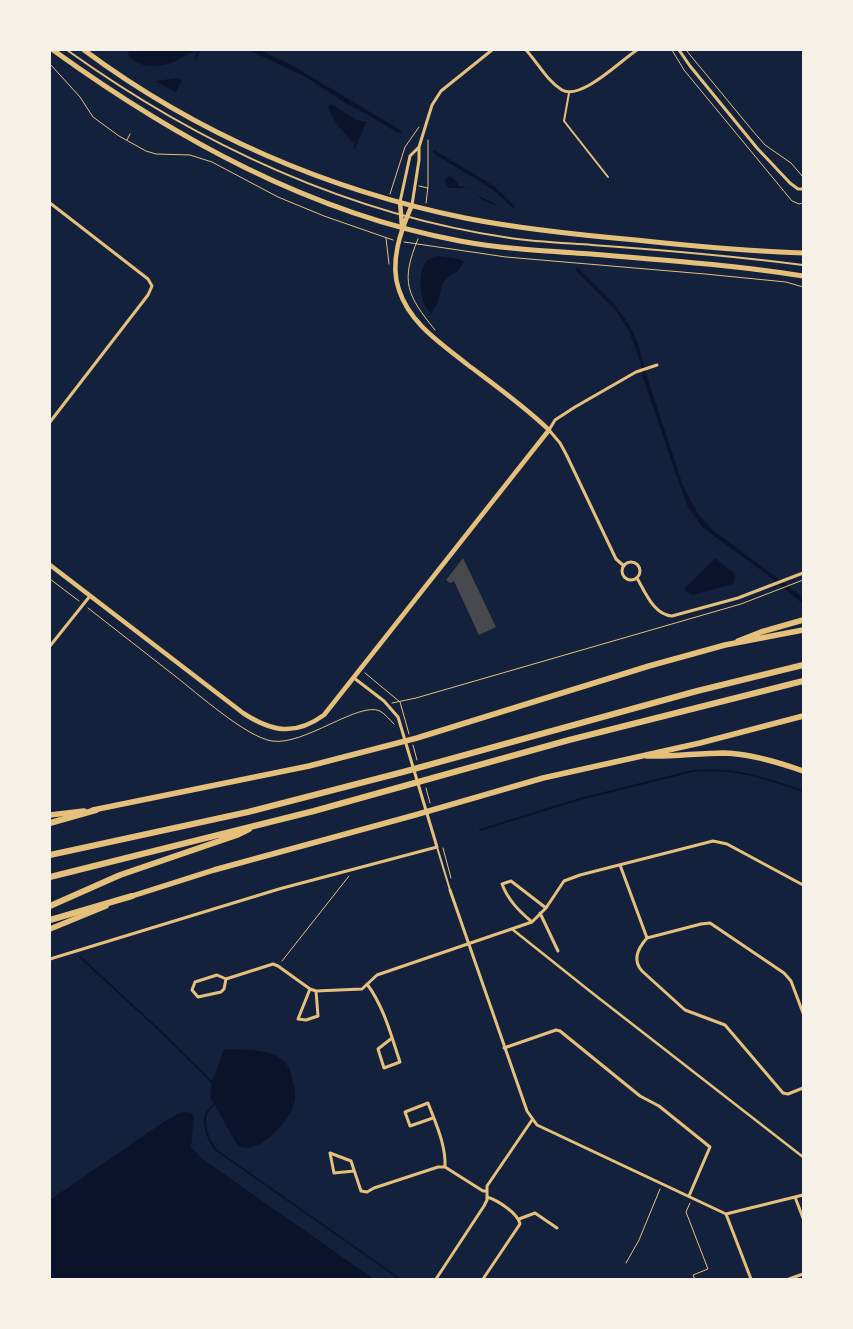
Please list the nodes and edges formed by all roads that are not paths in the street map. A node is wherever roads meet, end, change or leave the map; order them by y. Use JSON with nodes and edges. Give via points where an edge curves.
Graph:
{"nodes":[{"id":1,"x":52,"y":50,"type":"edge"},
{"id":2,"x":67,"y":50,"type":"edge"},
{"id":3,"x":84,"y":50,"type":"edge"},
{"id":4,"x":492,"y":50,"type":"edge"},
{"id":5,"x":526,"y":50,"type":"edge"},
{"id":6,"x":637,"y":50,"type":"edge"},
{"id":7,"x":679,"y":50,"type":"edge"},
{"id":8,"x":569,"y":93,"type":"junction"},
{"id":9,"x":419,"y":147,"type":"junction"},
{"id":10,"x":608,"y":177,"type":"dead end"},
{"id":11,"x":803,"y":189,"type":"edge"},
{"id":12,"x":400,"y":202,"type":"junction"},
{"id":13,"x":50,"y":203,"type":"edge"},
{"id":14,"x":412,"y":205,"type":"junction"},
{"id":15,"x":401,"y":214,"type":"junction"},
{"id":16,"x":407,"y":216,"type":"junction"},
{"id":17,"x":402,"y":228,"type":"junction"},
{"id":18,"x":803,"y":253,"type":"edge"},
{"id":19,"x":803,"y":265,"type":"edge"},
{"id":20,"x":803,"y":276,"type":"edge"},
{"id":21,"x":657,"y":365,"type":"dead end"},
{"id":22,"x":50,"y":422,"type":"edge"},
{"id":23,"x":549,"y":430,"type":"junction"},
{"id":24,"x":50,"y":565,"type":"edge"},
{"id":25,"x":624,"y":566,"type":"junction"},
{"id":26,"x":803,"y":573,"type":"edge"},
{"id":27,"x":636,"y":578,"type":"junction"},
{"id":28,"x":90,"y":596,"type":"junction"},
{"id":29,"x":803,"y":620,"type":"edge"},
{"id":30,"x":803,"y":630,"type":"edge"},
{"id":31,"x":725,"y":645,"type":"junction"},
{"id":32,"x":50,"y":646,"type":"edge"},
{"id":33,"x":803,"y":665,"type":"edge"},
{"id":34,"x":354,"y":678,"type":"junction"},
{"id":35,"x":803,"y":681,"type":"edge"},
{"id":36,"x":803,"y":716,"type":"edge"},
{"id":37,"x":638,"y":756,"type":"junction"},
{"id":38,"x":803,"y":771,"type":"edge"},
{"id":39,"x":96,"y":810,"type":"junction"},
{"id":40,"x":50,"y":816,"type":"edge"},
{"id":41,"x":50,"y":823,"type":"edge"},
{"id":42,"x":261,"y":824,"type":"junction"},
{"id":43,"x":437,"y":847,"type":"junction"},
{"id":44,"x":50,"y":855,"type":"edge"},
{"id":45,"x":620,"y":865,"type":"junction"},
{"id":46,"x":50,"y":876,"type":"edge"},
{"id":47,"x":803,"y":885,"type":"edge"},
{"id":48,"x":450,"y":890,"type":"joint"},
{"id":49,"x":132,"y":896,"type":"junction"},
{"id":50,"x":50,"y":906,"type":"edge"},
{"id":51,"x":546,"y":908,"type":"junction"},
{"id":52,"x":540,"y":913,"type":"junction"},
{"id":53,"x":50,"y":920,"type":"edge"},
{"id":54,"x":532,"y":922,"type":"junction"},
{"id":55,"x":512,"y":928,"type":"junction"},
{"id":56,"x":50,"y":929,"type":"edge"},
{"id":57,"x":647,"y":938,"type":"junction"},
{"id":58,"x":468,"y":943,"type":"junction"},
{"id":59,"x":558,"y":951,"type":"dead end"},
{"id":60,"x":50,"y":959,"type":"edge"},
{"id":61,"x":226,"y":980,"type":"junction"},
{"id":62,"x":367,"y":984,"type":"junction"},
{"id":63,"x":310,"y":989,"type":"junction"},
{"id":64,"x":316,"y":991,"type":"junction"},
{"id":65,"x":803,"y":1013,"type":"edge"},
{"id":66,"x":392,"y":1038,"type":"junction"},
{"id":67,"x":504,"y":1048,"type":"junction"},
{"id":68,"x":803,"y":1088,"type":"edge"},
{"id":69,"x":433,"y":1118,"type":"junction"},
{"id":70,"x":532,"y":1120,"type":"junction"},
{"id":71,"x":803,"y":1157,"type":"edge"},
{"id":72,"x":445,"y":1167,"type":"junction"},
{"id":73,"x":354,"y":1171,"type":"junction"},
{"id":74,"x":487,"y":1191,"type":"junction"},
{"id":75,"x":803,"y":1195,"type":"edge"},
{"id":76,"x":487,"y":1197,"type":"junction"},
{"id":77,"x":691,"y":1197,"type":"junction"},
{"id":78,"x":795,"y":1197,"type":"junction"},
{"id":79,"x":726,"y":1214,"type":"junction"},
{"id":80,"x":803,"y":1218,"type":"edge"},
{"id":81,"x":519,"y":1219,"type":"junction"},
{"id":82,"x":556,"y":1228,"type":"dead end"},
{"id":83,"x":803,"y":1274,"type":"edge"},
{"id":84,"x":796,"y":1278,"type":"edge"},
{"id":85,"x":436,"y":1279,"type":"edge"},
{"id":86,"x":483,"y":1279,"type":"edge"},
{"id":87,"x":751,"y":1279,"type":"edge"},
{"id":88,"x":789,"y":1279,"type":"edge"}],
"edges":[{"from":1,"to":17,"type":"main road","via":[[177,132],[230,160],[328,204]]},
{"from":2,"to":15,"type":"lane","via":[[132,94],[235,151],[331,192]]},
{"from":3,"to":12,"type":"main road","via":[[152,96],[256,151],[319,178]]},
{"from":4,"to":9,"type":"street","via":[[441,91],[432,104]]},
{"from":5,"to":8,"type":"street","via":[[543,72]]},
{"from":6,"to":8,"type":"street","via":[[583,90]]},
{"from":7,"to":11,"type":"street","via":[[757,148],[790,183]]},
{"from":8,"to":10,"type":"lane","via":[[564,121]]},
{"from":9,"to":12,"type":"street","via":[[410,156]]},
{"from":9,"to":14,"type":"street"},
{"from":12,"to":14,"type":"main road"},
{"from":12,"to":15,"type":"street"},
{"from":13,"to":22,"type":"street","via":[[148,279],[152,286]]},
{"from":14,"to":16,"type":"street"},
{"from":14,"to":18,"type":"main road","via":[[486,221],[593,236]]},
{"from":15,"to":16,"type":"lane"},
{"from":15,"to":17,"type":"street"},
{"from":16,"to":17,"type":"street"},
{"from":16,"to":19,"type":"lane","via":[[471,231],[542,242]]},
{"from":17,"to":20,"type":"main road","via":[[494,246]]},
{"from":17,"to":23,"type":"street","via":[[396,261],[399,290],[412,316]]},
{"from":21,"to":23,"type":"street","via":[[639,371],[555,420]]},
{"from":23,"to":25,"type":"street","via":[[566,454],[616,559]]},
{"from":23,"to":34,"type":"street"},
{"from":24,"to":28,"type":"street"},
{"from":25,"to":27,"type":"street","via":[[626,577]]},
{"from":25,"to":27,"type":"street","via":[[632,562],[637,564],[640,572]]},
{"from":26,"to":27,"type":"street","via":[[738,598],[666,616],[657,610]]},
{"from":28,"to":32,"type":"street"},
{"from":28,"to":34,"type":"street","via":[[243,713],[266,726],[291,729],[310,724],[331,708]]},
{"from":29,"to":31,"type":"highway"},
{"from":30,"to":31,"type":"highway"},
{"from":31,"to":39,"type":"highway","via":[[417,738],[309,766]]},
{"from":33,"to":44,"type":"highway","via":[[248,812]]},
{"from":34,"to":43,"type":"street","via":[[398,717]]},
{"from":35,"to":42,"type":"highway"},
{"from":36,"to":37,"type":"highway"},
{"from":37,"to":38,"type":"highway","via":[[726,753],[753,756]]},
{"from":37,"to":49,"type":"highway","via":[[543,778]]},
{"from":39,"to":40,"type":"highway"},
{"from":39,"to":41,"type":"highway"},
{"from":42,"to":46,"type":"highway"},
{"from":42,"to":50,"type":"highway","via":[[120,874]]},
{"from":43,"to":48,"type":"lane"},
{"from":43,"to":60,"type":"street","via":[[270,892]]},
{"from":45,"to":47,"type":"street","via":[[721,842]]},
{"from":45,"to":51,"type":"street","via":[[564,881]]},
{"from":45,"to":57,"type":"street"},
{"from":48,"to":58,"type":"street"},
{"from":49,"to":53,"type":"highway"},
{"from":49,"to":56,"type":"highway"},
{"from":51,"to":52,"type":"street"},
{"from":51,"to":54,"type":"street","via":[[511,881],[502,884],[506,895]]},
{"from":52,"to":54,"type":"street"},
{"from":52,"to":59,"type":"street"},
{"from":54,"to":55,"type":"street"},
{"from":55,"to":58,"type":"street"},
{"from":55,"to":71,"type":"street"},
{"from":57,"to":65,"type":"street","via":[[710,923],[784,973],[791,981]]},
{"from":57,"to":68,"type":"street","via":[[636,958],[642,971],[685,1010],[725,1025],[783,1093]]},
{"from":58,"to":62,"type":"street","via":[[377,975]]},
{"from":58,"to":67,"type":"street"},
{"from":61,"to":61,"type":"street","via":[[221,992],[198,997],[192,990],[195,982],[217,975]]},
{"from":61,"to":63,"type":"street","via":[[273,964]]},
{"from":62,"to":64,"type":"street","via":[[356,990]]},
{"from":62,"to":66,"type":"street","via":[[379,1003]]},
{"from":63,"to":64,"type":"street"},
{"from":63,"to":64,"type":"street","via":[[298,1019],[318,1016]]},
{"from":66,"to":66,"type":"street","via":[[400,1062],[384,1068],[378,1049]]},
{"from":67,"to":70,"type":"street"},
{"from":67,"to":77,"type":"street","via":[[560,1031],[640,1096],[659,1106],[710,1147]]},
{"from":69,"to":69,"type":"street","via":[[410,1126],[405,1112],[428,1104]]},
{"from":69,"to":72,"type":"street","via":[[441,1140]]},
{"from":70,"to":74,"type":"street","via":[[487,1186]]},
{"from":70,"to":77,"type":"street","via":[[542,1128]]},
{"from":72,"to":73,"type":"street","via":[[368,1192],[361,1191]]},
{"from":72,"to":74,"type":"street"},
{"from":73,"to":73,"type":"street","via":[[334,1173],[330,1152],[351,1161]]},
{"from":74,"to":76,"type":"street"},
{"from":75,"to":78,"type":"street"},
{"from":76,"to":81,"type":"street"},
{"from":76,"to":85,"type":"street"},
{"from":77,"to":79,"type":"street"},
{"from":78,"to":79,"type":"street"},
{"from":78,"to":80,"type":"street"},
{"from":79,"to":87,"type":"street"},
{"from":81,"to":82,"type":"street","via":[[535,1213]]},
{"from":81,"to":86,"type":"street","via":[[519,1226]]},
{"from":83,"to":84,"type":"street"},
{"from":84,"to":88,"type":"street"}]}
